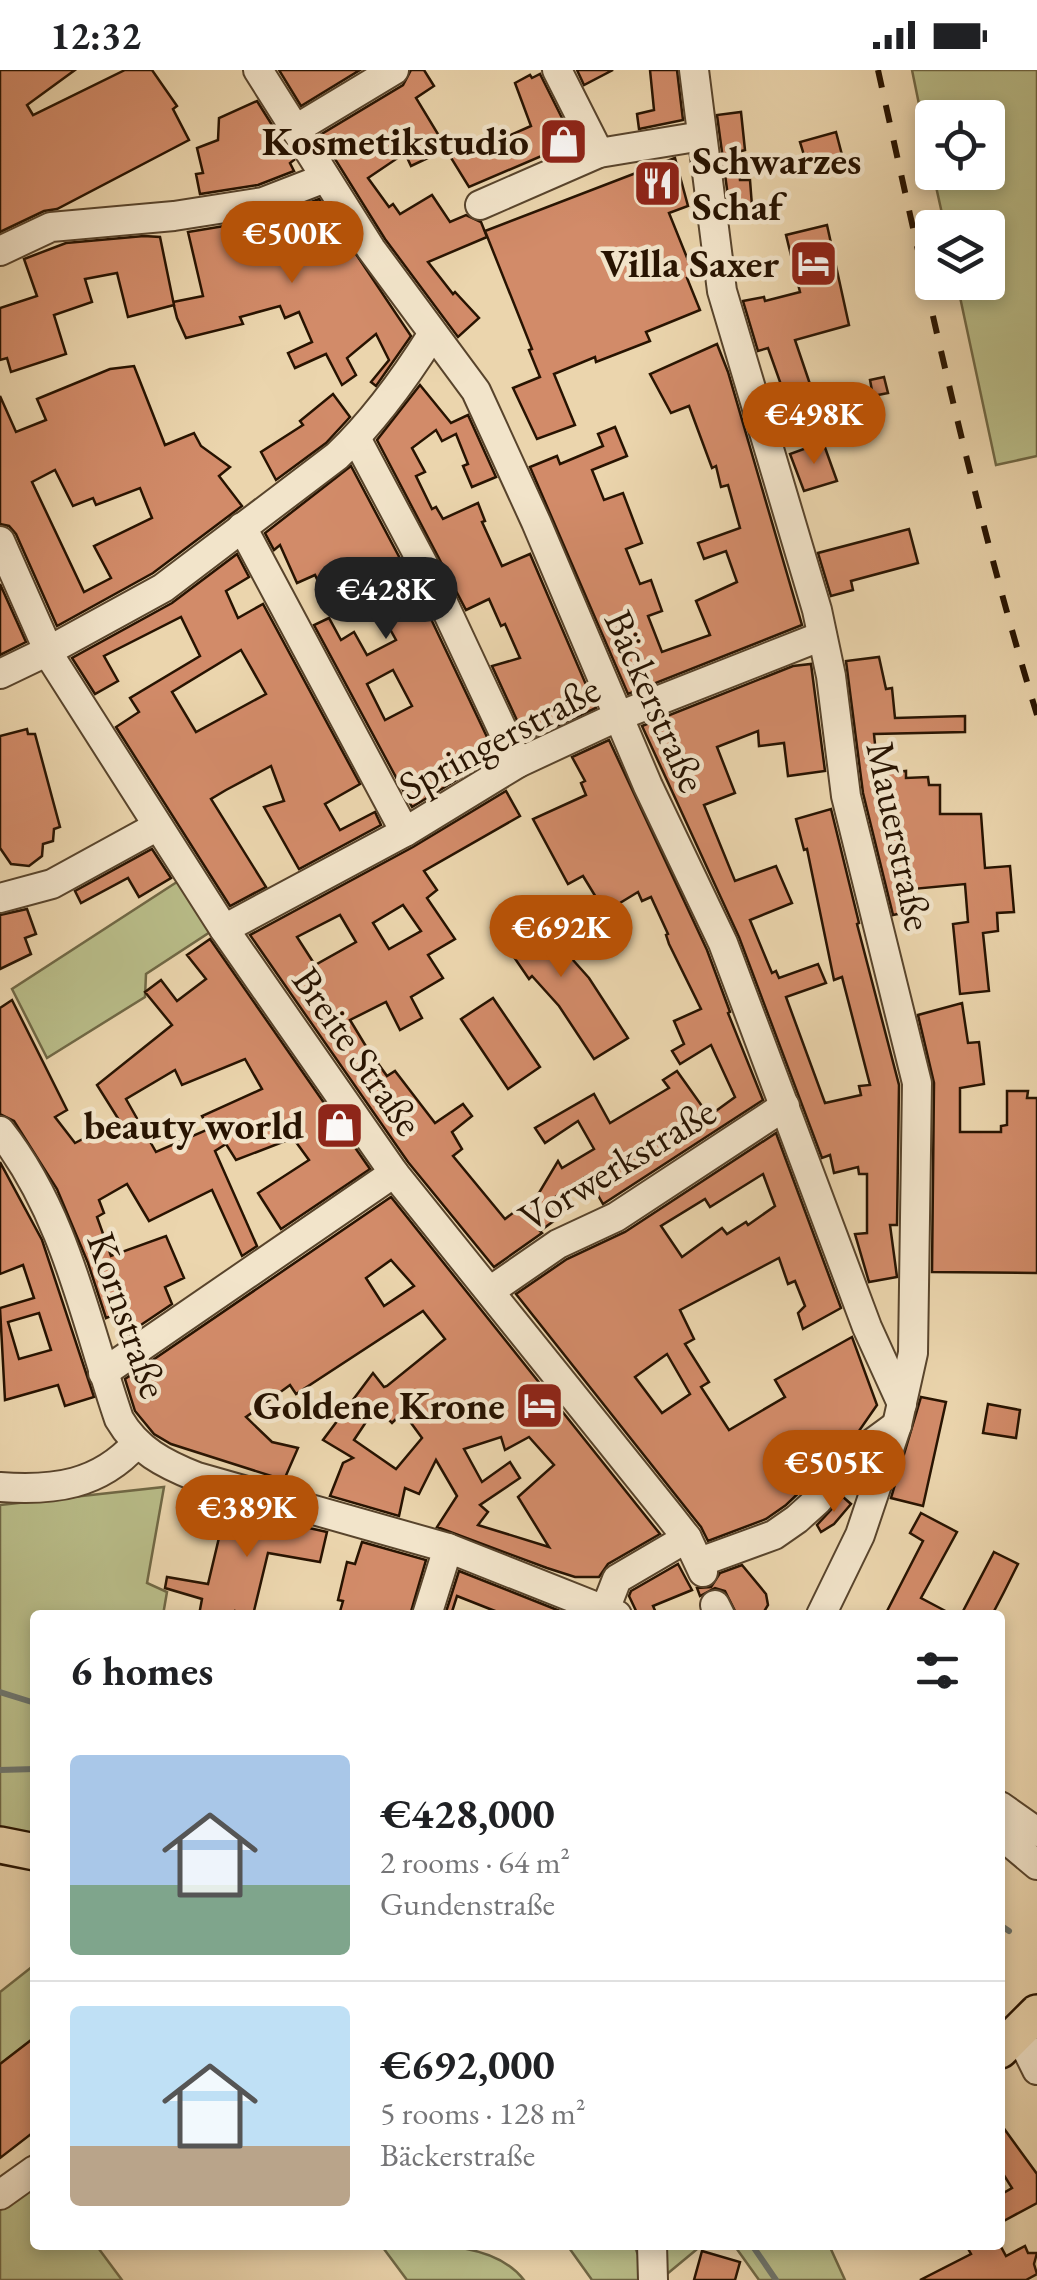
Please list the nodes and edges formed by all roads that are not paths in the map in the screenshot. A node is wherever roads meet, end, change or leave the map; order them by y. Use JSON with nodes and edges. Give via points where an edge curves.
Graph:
{"nodes":[{"id":1,"x":258,"y":70,"type":"edge"},
{"id":2,"x":557,"y":70,"type":"edge"},
{"id":3,"x":694,"y":70,"type":"edge"},
{"id":4,"x":388,"y":72,"type":"edge"},
{"id":5,"x":296,"y":129,"type":"junction"},
{"id":6,"x":702,"y":136,"type":"junction"},
{"id":7,"x":599,"y":153,"type":"junction"},
{"id":8,"x":325,"y":178,"type":"junction"},
{"id":9,"x":480,"y":204,"type":"dead end"},
{"id":10,"x":0,"y":251,"type":"edge"},
{"id":11,"x":432,"y":335,"type":"junction"},
{"id":12,"x":356,"y":438,"type":"junction"},
{"id":13,"x":242,"y":527,"type":"junction"},
{"id":14,"x":0,"y":541,"type":"edge"},
{"id":15,"x":822,"y":636,"type":"junction"},
{"id":16,"x":48,"y":652,"type":"junction"},
{"id":17,"x":0,"y":674,"type":"edge"},
{"id":18,"x":619,"y":716,"type":"junction"},
{"id":19,"x":518,"y":764,"type":"junction"},
{"id":20,"x":156,"y":827,"type":"junction"},
{"id":21,"x":405,"y":832,"type":"junction"},
{"id":22,"x":0,"y":898,"type":"edge"},
{"id":23,"x":224,"y":930,"type":"junction"},
{"id":24,"x":785,"y":1106,"type":"junction"},
{"id":25,"x":0,"y":1131,"type":"edge"},
{"id":26,"x":394,"y":1173,"type":"junction"},
{"id":27,"x":490,"y":1290,"type":"junction"},
{"id":28,"x":104,"y":1373,"type":"junction"},
{"id":29,"x":900,"y":1415,"type":"junction"},
{"id":30,"x":136,"y":1444,"type":"junction"},
{"id":31,"x":0,"y":1487,"type":"edge"},
{"id":32,"x":448,"y":1548,"type":"junction"},
{"id":33,"x":697,"y":1557,"type":"junction"},
{"id":34,"x":429,"y":1610,"type":"edge"},
{"id":35,"x":602,"y":1610,"type":"edge"},
{"id":36,"x":610,"y":1610,"type":"edge"},
{"id":37,"x":823,"y":1610,"type":"edge"},
{"id":38,"x":1005,"y":1810,"type":"edge"},
{"id":39,"x":1037,"y":1832,"type":"edge"},
{"id":40,"x":1005,"y":1838,"type":"edge"},
{"id":41,"x":0,"y":1845,"type":"edge"},
{"id":42,"x":30,"y":1851,"type":"edge"},
{"id":43,"x":1037,"y":1865,"type":"edge"},
{"id":44,"x":1014,"y":2034,"type":"edge"},
{"id":45,"x":1037,"y":2070,"type":"edge"},
{"id":46,"x":30,"y":2174,"type":"edge"},
{"id":47,"x":0,"y":2195,"type":"edge"},
{"id":48,"x":652,"y":2250,"type":"edge"},
{"id":49,"x":653,"y":2280,"type":"edge"}],
"edges":[{"from":1,"to":5,"type":"street","name":"Bäckerstraße"},
{"from":2,"to":7,"type":"street"},
{"from":3,"to":6,"type":"street","name":"Mauerstraße"},
{"from":4,"to":5,"type":"street"},
{"from":5,"to":8,"type":"street","name":"Bäckerstraße"},
{"from":6,"to":7,"type":"street"},
{"from":6,"to":15,"type":"street","name":"Mauerstraße","via":[[722,292]]},
{"from":7,"to":9,"type":"street"},
{"from":8,"to":10,"type":"street","via":[[263,202],[51,227]]},
{"from":8,"to":11,"type":"street","name":"Bäckerstraße"},
{"from":11,"to":12,"type":"street"},
{"from":11,"to":18,"type":"street","name":"Bäckerstraße","via":[[476,392]]},
{"from":12,"to":13,"type":"street"},
{"from":12,"to":19,"type":"street"},
{"from":13,"to":16,"type":"street","via":[[162,588]]},
{"from":13,"to":21,"type":"street"},
{"from":14,"to":16,"type":"street","name":"Breite Straße"},
{"from":15,"to":18,"type":"street","name":"Springerstraße"},
{"from":15,"to":29,"type":"street","name":"Mauerstraße","via":[[846,796],[917,1083],[913,1353]]},
{"from":16,"to":17,"type":"street"},
{"from":16,"to":20,"type":"street","name":"Breite Straße"},
{"from":18,"to":19,"type":"street","name":"Springerstraße"},
{"from":18,"to":24,"type":"street","name":"Bäckerstraße","via":[[723,943]]},
{"from":19,"to":21,"type":"street","name":"Springerstraße"},
{"from":20,"to":22,"type":"street","via":[[52,884]]},
{"from":20,"to":23,"type":"street","name":"Breite Straße"},
{"from":21,"to":23,"type":"street","name":"Springerstraße"},
{"from":23,"to":26,"type":"street","name":"Breite Straße"},
{"from":24,"to":27,"type":"street","name":"Vorwerkstraße"},
{"from":24,"to":29,"type":"street","name":"Bäckerstraße"},
{"from":25,"to":28,"type":"street","name":"Kornstraße","via":[[56,1225]]},
{"from":26,"to":27,"type":"street","name":"Breite Straße"},
{"from":26,"to":28,"type":"street"},
{"from":27,"to":33,"type":"street","name":"Breite Straße"},
{"from":28,"to":30,"type":"street","name":"Kornstraße"},
{"from":29,"to":33,"type":"street","via":[[797,1519],[774,1535]]},
{"from":29,"to":37,"type":"street","name":"Mauerstraße","via":[[860,1536]]},
{"from":30,"to":31,"type":"street","via":[[92,1478]]},
{"from":30,"to":32,"type":"street","name":"Kornstraße","via":[[196,1477]]},
{"from":32,"to":34,"type":"street"},
{"from":32,"to":35,"type":"street","name":"Kornstraße"},
{"from":33,"to":36,"type":"street","via":[[617,1579]]},
{"from":38,"to":39,"type":"street"},
{"from":40,"to":43,"type":"street"},
{"from":41,"to":42,"type":"main road"},
{"from":44,"to":45,"type":"street"},
{"from":46,"to":47,"type":"street"},
{"from":48,"to":49,"type":"street"}]}
